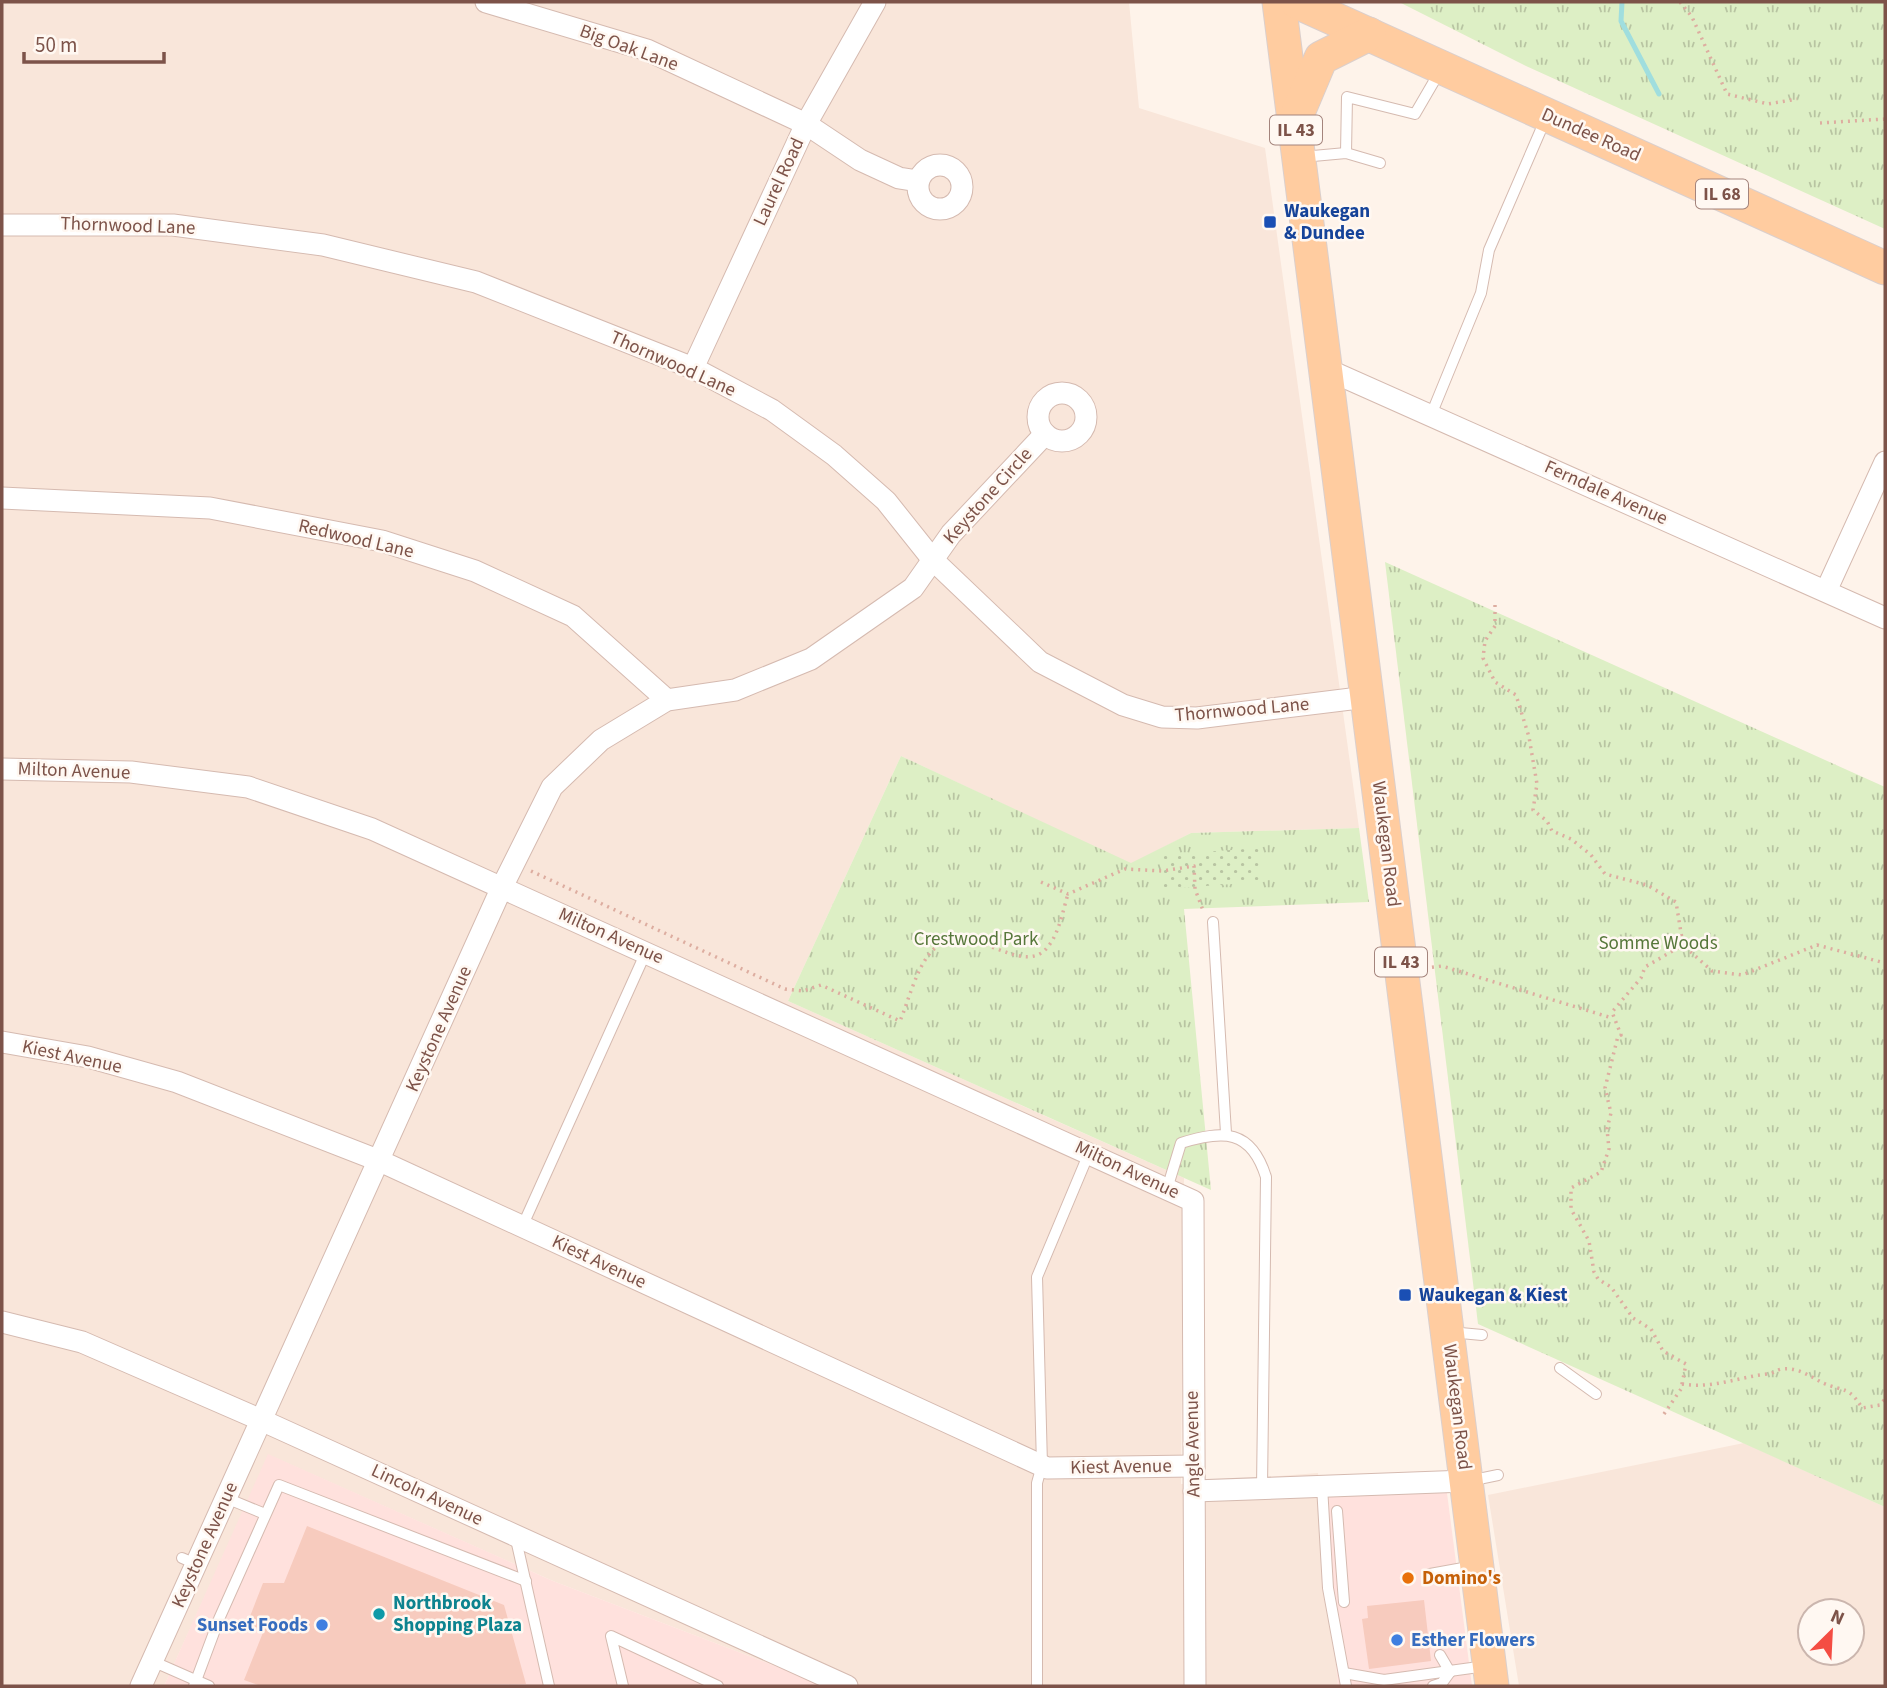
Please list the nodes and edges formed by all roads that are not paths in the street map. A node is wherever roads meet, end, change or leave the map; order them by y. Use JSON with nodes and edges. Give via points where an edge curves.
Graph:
{"nodes":[{"id":1,"x":486,"y":2,"type":"edge"},
{"id":2,"x":875,"y":2,"type":"edge"},
{"id":3,"x":1279,"y":2,"type":"edge"},
{"id":4,"x":1297,"y":2,"type":"edge"},
{"id":5,"x":1369,"y":34,"type":"junction"},
{"id":6,"x":1442,"y":67,"type":"junction"},
{"id":7,"x":1548,"y":115,"type":"junction"},
{"id":8,"x":1294,"y":120,"type":"junction"},
{"id":9,"x":806,"y":124,"type":"junction"},
{"id":10,"x":1346,"y":153,"type":"junction"},
{"id":11,"x":1299,"y":157,"type":"junction"},
{"id":12,"x":1380,"y":163,"type":"dead end"},
{"id":13,"x":918,"y":181,"type":"dead end"},
{"id":14,"x":2,"y":225,"type":"edge"},
{"id":15,"x":1885,"y":268,"type":"edge"},
{"id":16,"x":693,"y":368,"type":"junction"},
{"id":17,"x":1326,"y":369,"type":"junction"},
{"id":18,"x":1431,"y":415,"type":"junction"},
{"id":19,"x":1045,"y":434,"type":"dead end"},
{"id":20,"x":1885,"y":462,"type":"edge"},
{"id":21,"x":2,"y":498,"type":"edge"},
{"id":22,"x":933,"y":560,"type":"junction"},
{"id":23,"x":1826,"y":591,"type":"junction"},
{"id":24,"x":1885,"y":618,"type":"edge"},
{"id":25,"x":1367,"y":697,"type":"junction"},
{"id":26,"x":667,"y":700,"type":"junction"},
{"id":27,"x":2,"y":769,"type":"edge"},
{"id":28,"x":502,"y":887,"type":"junction"},
{"id":29,"x":1213,"y":922,"type":"road end"},
{"id":30,"x":646,"y":952,"type":"junction"},
{"id":31,"x":2,"y":1042,"type":"edge"},
{"id":32,"x":1226,"y":1133,"type":"junction"},
{"id":33,"x":1089,"y":1153,"type":"junction"},
{"id":34,"x":380,"y":1161,"type":"junction"},
{"id":35,"x":1167,"y":1189,"type":"junction"},
{"id":36,"x":1193,"y":1201,"type":"joint"},
{"id":37,"x":522,"y":1227,"type":"junction"},
{"id":38,"x":2,"y":1322,"type":"edge"},
{"id":39,"x":1447,"y":1332,"type":"junction"},
{"id":40,"x":1482,"y":1335,"type":"dead end"},
{"id":41,"x":1560,"y":1368,"type":"dead end"},
{"id":42,"x":1596,"y":1394,"type":"dead end"},
{"id":43,"x":261,"y":1420,"type":"junction"},
{"id":44,"x":1042,"y":1465,"type":"junction"},
{"id":45,"x":1192,"y":1466,"type":"junction"},
{"id":46,"x":1482,"y":1478,"type":"junction"},
{"id":47,"x":1322,"y":1486,"type":"junction"},
{"id":48,"x":1262,"y":1488,"type":"junction"},
{"id":49,"x":1194,"y":1490,"type":"junction"},
{"id":50,"x":226,"y":1498,"type":"junction"},
{"id":51,"x":1337,"y":1511,"type":"dead end"},
{"id":52,"x":265,"y":1514,"type":"junction"},
{"id":53,"x":515,"y":1535,"type":"junction"},
{"id":54,"x":1477,"y":1565,"type":"junction"},
{"id":55,"x":1430,"y":1574,"type":"dead end"},
{"id":56,"x":526,"y":1581,"type":"junction"},
{"id":57,"x":1344,"y":1602,"type":"dead end"},
{"id":58,"x":1440,"y":1655,"type":"dead end"},
{"id":59,"x":152,"y":1661,"type":"junction"},
{"id":60,"x":1350,"y":1670,"type":"junction"},
{"id":61,"x":1450,"y":1672,"type":"junction"},
{"id":62,"x":1491,"y":1676,"type":"edge"},
{"id":63,"x":1367,"y":1681,"type":"edge"},
{"id":64,"x":195,"y":1684,"type":"edge"},
{"id":65,"x":141,"y":1686,"type":"edge"},
{"id":66,"x":209,"y":1686,"type":"edge"},
{"id":67,"x":549,"y":1686,"type":"edge"},
{"id":68,"x":623,"y":1686,"type":"edge"},
{"id":69,"x":718,"y":1686,"type":"edge"},
{"id":70,"x":847,"y":1686,"type":"edge"},
{"id":71,"x":1037,"y":1686,"type":"edge"},
{"id":72,"x":1195,"y":1686,"type":"edge"},
{"id":73,"x":1346,"y":1686,"type":"edge"},
{"id":74,"x":1433,"y":1686,"type":"edge"}],
"edges":[{"from":1,"to":9,"type":"street","name":"Big Oak Lane","via":[[647,50]]},
{"from":2,"to":9,"type":"street","name":"Laurel Road"},
{"from":3,"to":8,"type":"main road","name":"Waukegan Road","number":"IL 43"},
{"from":4,"to":5,"type":"main road","name":"Dundee Road","number":"IL 68"},
{"from":5,"to":6,"type":"main road","name":"Dundee Road","number":"IL 68"},
{"from":5,"to":8,"type":"main road","via":[[1321,58]]},
{"from":6,"to":7,"type":"main road","name":"Dundee Road","number":"IL 68"},
{"from":6,"to":10,"type":"lane","via":[[1415,114],[1347,97]]},
{"from":7,"to":15,"type":"main road","name":"Dundee Road","number":"IL 68"},
{"from":7,"to":18,"type":"lane","via":[[1489,250],[1480,293]]},
{"from":8,"to":11,"type":"main road","name":"Waukegan Road","number":"IL 43"},
{"from":9,"to":13,"type":"street","name":"Big Oak Lane","via":[[860,160],[899,178]]},
{"from":9,"to":16,"type":"street","name":"Laurel Road"},
{"from":10,"to":11,"type":"lane"},
{"from":10,"to":12,"type":"lane"},
{"from":11,"to":17,"type":"main road","name":"Waukegan Road","number":"IL 43"},
{"from":14,"to":16,"type":"street","name":"Thornwood Lane","via":[[173,225],[323,245],[476,282]]},
{"from":16,"to":22,"type":"street","name":"Thornwood Lane","via":[[772,410],[834,455],[887,501]]},
{"from":17,"to":18,"type":"street","name":"Ferndale Avenue"},
{"from":17,"to":25,"type":"main road","name":"Waukegan Road","number":"IL 43"},
{"from":18,"to":23,"type":"street","name":"Ferndale Avenue"},
{"from":19,"to":22,"type":"street","name":"Keystone Circle","via":[[951,534]]},
{"from":20,"to":23,"type":"street"},
{"from":21,"to":26,"type":"street","name":"Redwood Lane","via":[[210,508],[382,541],[475,571],[573,616]]},
{"from":22,"to":25,"type":"street","name":"Thornwood Lane","via":[[1040,662],[1124,705],[1162,717],[1197,718]]},
{"from":22,"to":26,"type":"street","name":"Keystone Avenue","via":[[913,587],[811,659],[735,690]]},
{"from":23,"to":24,"type":"street","name":"Ferndale Avenue"},
{"from":25,"to":39,"type":"main road","name":"Waukegan Road","number":"IL 43"},
{"from":26,"to":28,"type":"street","name":"Keystone Avenue","via":[[601,740],[552,787]]},
{"from":27,"to":28,"type":"street","name":"Milton Avenue","via":[[131,772],[248,788],[372,829]]},
{"from":28,"to":30,"type":"street","name":"Milton Avenue"},
{"from":28,"to":34,"type":"street","name":"Keystone Avenue"},
{"from":29,"to":32,"type":"lane"},
{"from":30,"to":33,"type":"street","name":"Milton Avenue"},
{"from":30,"to":37,"type":"lane"},
{"from":31,"to":34,"type":"street","name":"Kiest Avenue","via":[[88,1057],[177,1082]]},
{"from":32,"to":35,"type":"lane","via":[[1181,1143]]},
{"from":32,"to":48,"type":"lane","via":[[1247,1144],[1261,1160],[1266,1177]]},
{"from":33,"to":35,"type":"street","name":"Milton Avenue"},
{"from":33,"to":44,"type":"lane","via":[[1037,1277]]},
{"from":34,"to":37,"type":"street","name":"Kiest Avenue"},
{"from":34,"to":43,"type":"street","name":"Keystone Avenue"},
{"from":35,"to":36,"type":"street","name":"Milton Avenue"},
{"from":36,"to":45,"type":"street","name":"Angle Avenue"},
{"from":37,"to":44,"type":"street","name":"Kiest Avenue"},
{"from":38,"to":43,"type":"street","name":"Lincoln Avenue","via":[[82,1342]]},
{"from":39,"to":40,"type":"lane"},
{"from":39,"to":46,"type":"main road","name":"Waukegan Road","number":"IL 43"},
{"from":41,"to":42,"type":"lane"},
{"from":43,"to":50,"type":"street","name":"Keystone Avenue"},
{"from":43,"to":53,"type":"street","name":"Lincoln Avenue"},
{"from":44,"to":45,"type":"street","name":"Kiest Avenue"},
{"from":44,"to":71,"type":"lane","via":[[1037,1483]]},
{"from":45,"to":49,"type":"street","name":"Angle Avenue"},
{"from":46,"to":47,"type":"street","name":"Kiest Avenue"},
{"from":46,"to":54,"type":"main road","name":"Waukegan Road","number":"IL 43"},
{"from":47,"to":48,"type":"street","name":"Kiest Avenue"},
{"from":47,"to":60,"type":"lane","via":[[1328,1588]]},
{"from":48,"to":49,"type":"street","name":"Kiest Avenue"},
{"from":49,"to":72,"type":"street","name":"Angle Avenue"},
{"from":50,"to":52,"type":"lane"},
{"from":50,"to":59,"type":"street","name":"Keystone Avenue","via":[[189,1561]]},
{"from":51,"to":57,"type":"lane"},
{"from":52,"to":56,"type":"lane","via":[[279,1485]]},
{"from":52,"to":64,"type":"lane"},
{"from":53,"to":56,"type":"lane"},
{"from":53,"to":70,"type":"street","name":"Lincoln Avenue"},
{"from":54,"to":55,"type":"lane"},
{"from":54,"to":62,"type":"main road","name":"Waukegan Road","number":"IL 43"},
{"from":56,"to":67,"type":"lane"},
{"from":58,"to":61,"type":"lane"},
{"from":59,"to":64,"type":"lane"},
{"from":59,"to":65,"type":"street","name":"Keystone Avenue"},
{"from":60,"to":63,"type":"lane"},
{"from":60,"to":73,"type":"lane"},
{"from":61,"to":62,"type":"lane"},
{"from":61,"to":63,"type":"lane"},
{"from":61,"to":74,"type":"lane","via":[[1442,1684]]},
{"from":64,"to":66,"type":"lane"},
{"from":68,"to":69,"type":"lane","via":[[611,1636]]}]}
